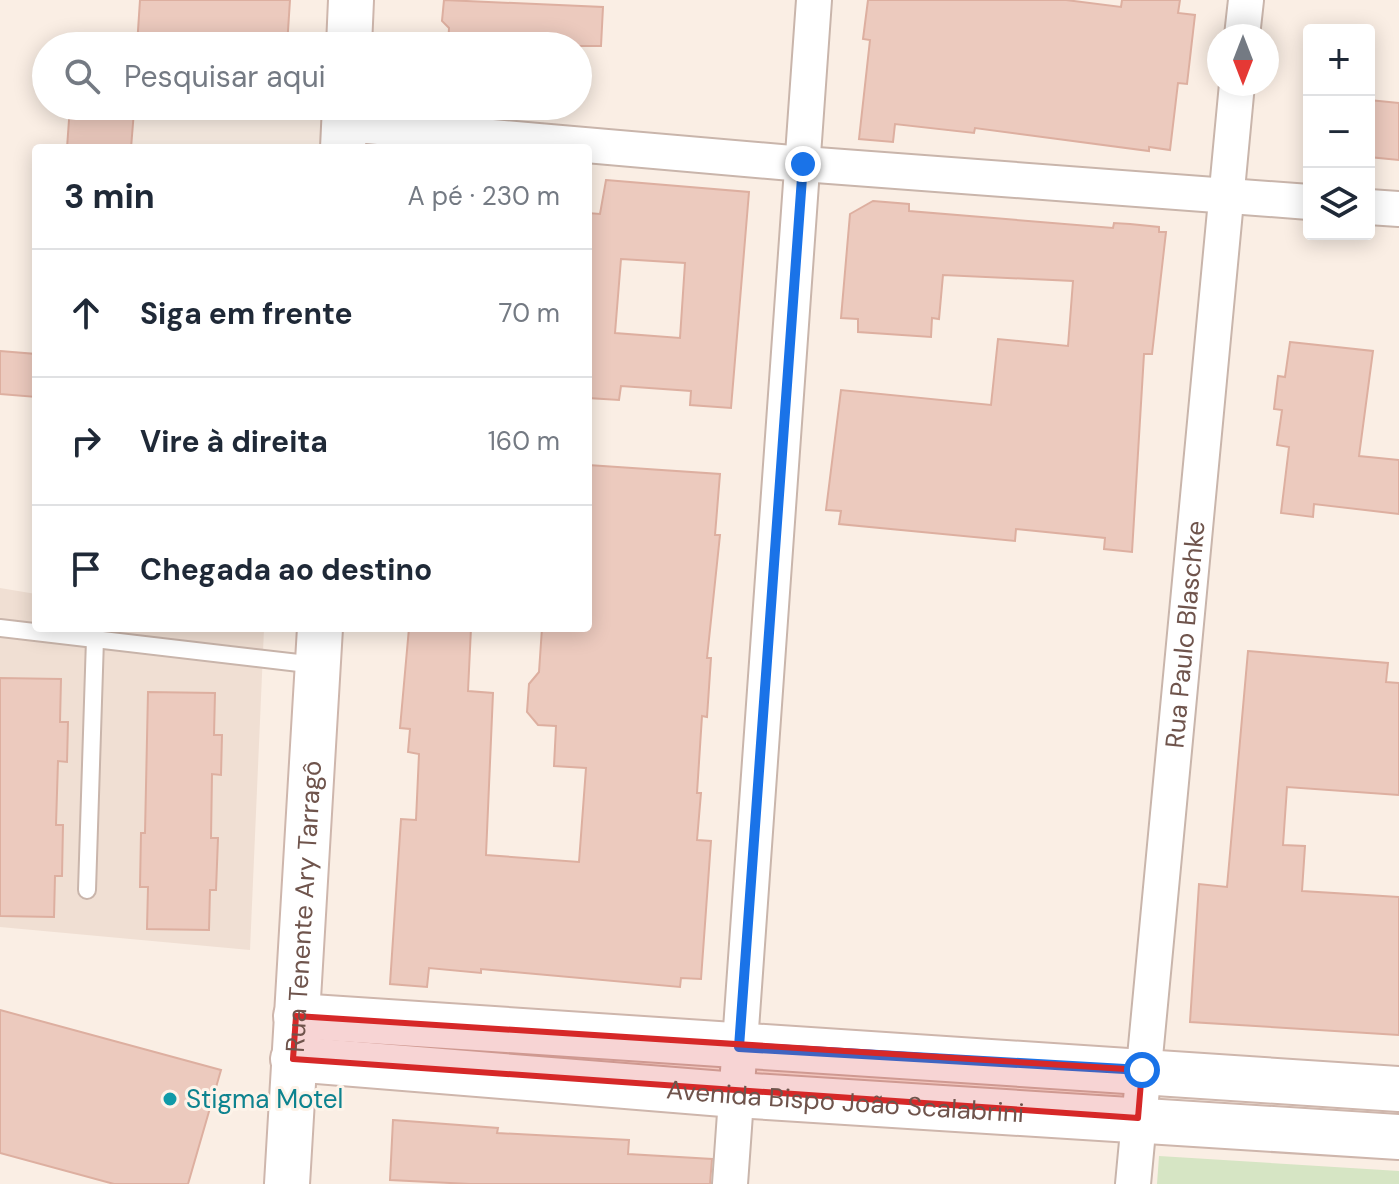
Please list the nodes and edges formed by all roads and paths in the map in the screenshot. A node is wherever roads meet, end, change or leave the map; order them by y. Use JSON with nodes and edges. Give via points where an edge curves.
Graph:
{"nodes":[{"id":1,"x":351,"y":0,"type":"edge"},
{"id":2,"x":814,"y":0,"type":"edge"},
{"id":3,"x":1246,"y":0,"type":"edge"},
{"id":4,"x":1243,"y":24,"type":"edge"},
{"id":5,"x":350,"y":32,"type":"edge"},
{"id":6,"x":1236,"y":96,"type":"edge"},
{"id":7,"x":344,"y":126,"type":"edge"},
{"id":8,"x":561,"y":144,"type":"edge"},
{"id":9,"x":592,"y":147,"type":"edge"},
{"id":10,"x":803,"y":164,"type":"junction"},
{"id":11,"x":1226,"y":196,"type":"junction"},
{"id":12,"x":1303,"y":202,"type":"edge"},
{"id":13,"x":1375,"y":207,"type":"edge"},
{"id":14,"x":1399,"y":209,"type":"edge"},
{"id":15,"x":0,"y":628,"type":"edge"},
{"id":16,"x":32,"y":632,"type":"edge"},
{"id":17,"x":35,"y":632,"type":"edge"},
{"id":18,"x":95,"y":639,"type":"junction"},
{"id":19,"x":319,"y":647,"type":"edge"},
{"id":20,"x":87,"y":890,"type":"dead end"},
{"id":21,"x":296,"y":1016,"type":"junction"},
{"id":22,"x":739,"y":1047,"type":"junction"},
{"id":23,"x":293,"y":1059,"type":"junction"},
{"id":24,"x":1142,"y":1070,"type":"junction"},
{"id":25,"x":1399,"y":1089,"type":"edge"},
{"id":26,"x":736,"y":1095,"type":"junction"},
{"id":27,"x":1138,"y":1118,"type":"junction"},
{"id":28,"x":1399,"y":1137,"type":"edge"},
{"id":29,"x":287,"y":1184,"type":"edge"},
{"id":30,"x":730,"y":1184,"type":"edge"},
{"id":31,"x":1133,"y":1184,"type":"edge"}],
"edges":[{"from":1,"to":5,"type":"street"},
{"from":2,"to":10,"type":"street"},
{"from":3,"to":4,"type":"street"},
{"from":6,"to":11,"type":"street","name":"Rua Paulo Blaschke"},
{"from":7,"to":8,"type":"street"},
{"from":9,"to":10,"type":"street"},
{"from":10,"to":11,"type":"street"},
{"from":10,"to":22,"type":"street"},
{"from":11,"to":12,"type":"street"},
{"from":11,"to":24,"type":"street","name":"Rua Paulo Blaschke"},
{"from":13,"to":14,"type":"street"},
{"from":15,"to":16,"type":"lane"},
{"from":17,"to":18,"type":"lane"},
{"from":18,"to":19,"type":"lane"},
{"from":18,"to":20,"type":"lane"},
{"from":19,"to":21,"type":"street","name":"Rua Tenente Ary Tarragô"},
{"from":21,"to":22,"type":"street","name":"Avenida Bispo João Scalabrini"},
{"from":21,"to":23,"type":"street","name":"Rua Tenente Ary Tarragô"},
{"from":22,"to":24,"type":"street","name":"Avenida Bispo João Scalabrini"},
{"from":22,"to":26,"type":"street"},
{"from":23,"to":26,"type":"street","name":"Avenida Bispo João Scalabrini"},
{"from":23,"to":29,"type":"street","name":"Rua Tenente Ary Tarragô"},
{"from":24,"to":25,"type":"street","name":"Avenida Bispo João Scalabrini"},
{"from":24,"to":27,"type":"street","name":"Rua Paulo Blaschke"},
{"from":26,"to":27,"type":"street","name":"Avenida Bispo João Scalabrini"},
{"from":26,"to":30,"type":"street"},
{"from":27,"to":28,"type":"street","name":"Avenida Bispo João Scalabrini"},
{"from":27,"to":31,"type":"street","name":"Rua Paulo Blaschke"}]}
